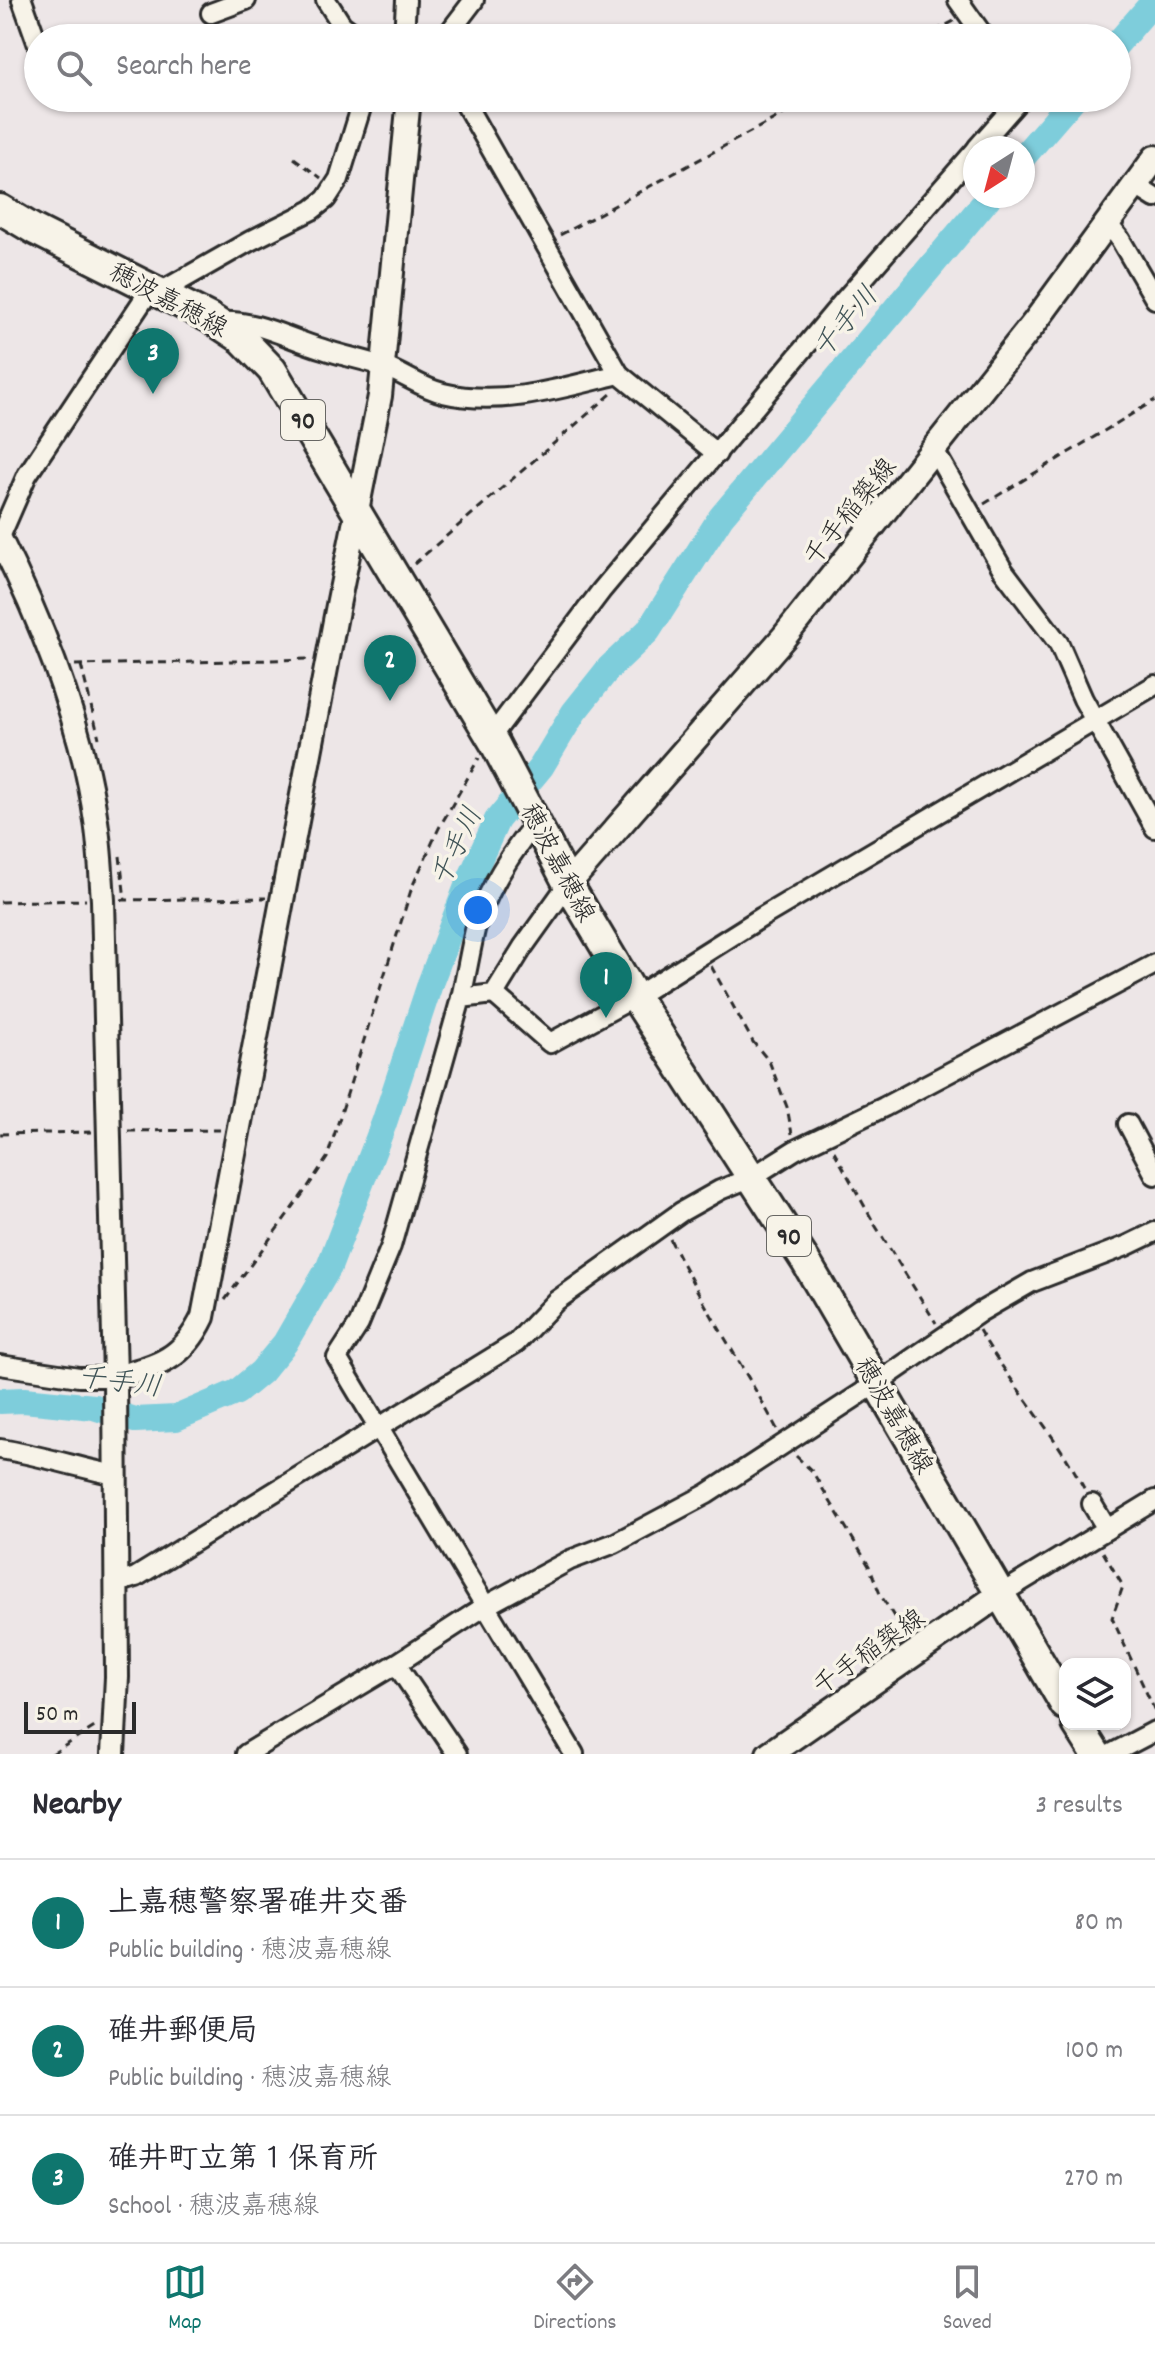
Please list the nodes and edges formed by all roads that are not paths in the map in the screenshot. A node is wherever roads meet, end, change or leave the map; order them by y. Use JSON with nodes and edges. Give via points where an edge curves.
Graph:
{"nodes":[{"id":1,"x":22,"y":0,"type":"edge"},
{"id":2,"x":246,"y":0,"type":"edge"},
{"id":3,"x":326,"y":0,"type":"edge"},
{"id":4,"x":406,"y":0,"type":"edge"},
{"id":5,"x":474,"y":0,"type":"edge"},
{"id":6,"x":963,"y":6,"type":"edge"},
{"id":7,"x":211,"y":13,"type":"dead end"},
{"id":8,"x":31,"y":24,"type":"edge"},
{"id":9,"x":341,"y":24,"type":"edge"},
{"id":10,"x":405,"y":24,"type":"edge"},
{"id":11,"x":456,"y":24,"type":"edge"},
{"id":12,"x":975,"y":24,"type":"edge"},
{"id":13,"x":360,"y":112,"type":"edge"},
{"id":14,"x":408,"y":112,"type":"edge"},
{"id":15,"x":470,"y":112,"type":"edge"},
{"id":16,"x":1009,"y":112,"type":"edge"},
{"id":17,"x":987,"y":136,"type":"edge"},
{"id":18,"x":1155,"y":158,"type":"edge"},
{"id":19,"x":963,"y":164,"type":"edge"},
{"id":20,"x":1146,"y":192,"type":"edge"},
{"id":21,"x":2,"y":216,"type":"edge"},
{"id":22,"x":1108,"y":224,"type":"junction"},
{"id":23,"x":157,"y":289,"type":"junction"},
{"id":24,"x":1155,"y":299,"type":"edge"},
{"id":25,"x":216,"y":322,"type":"junction"},
{"id":26,"x":383,"y":366,"type":"junction"},
{"id":27,"x":622,"y":378,"type":"junction"},
{"id":28,"x":934,"y":450,"type":"junction"},
{"id":29,"x":717,"y":454,"type":"junction"},
{"id":30,"x":357,"y":515,"type":"junction"},
{"id":31,"x":0,"y":538,"type":"edge"},
{"id":32,"x":1155,"y":685,"type":"edge"},
{"id":33,"x":1095,"y":721,"type":"junction"},
{"id":34,"x":493,"y":741,"type":"junction"},
{"id":35,"x":535,"y":818,"type":"junction"},
{"id":36,"x":1155,"y":828,"type":"edge"},
{"id":37,"x":568,"y":884,"type":"junction"},
{"id":38,"x":1155,"y":964,"type":"edge"},
{"id":39,"x":494,"y":994,"type":"junction"},
{"id":40,"x":635,"y":997,"type":"junction"},
{"id":41,"x":461,"y":998,"type":"junction"},
{"id":42,"x":1128,"y":1124,"type":"dead end"},
{"id":43,"x":1155,"y":1175,"type":"edge"},
{"id":44,"x":752,"y":1177,"type":"junction"},
{"id":45,"x":1155,"y":1232,"type":"edge"},
{"id":46,"x":0,"y":1365,"type":"edge"},
{"id":47,"x":115,"y":1377,"type":"junction"},
{"id":48,"x":877,"y":1383,"type":"junction"},
{"id":49,"x":380,"y":1428,"type":"junction"},
{"id":50,"x":0,"y":1449,"type":"edge"},
{"id":51,"x":115,"y":1470,"type":"junction"},
{"id":52,"x":1155,"y":1500,"type":"edge"},
{"id":53,"x":1092,"y":1504,"type":"road end"},
{"id":54,"x":1100,"y":1533,"type":"junction"},
{"id":55,"x":117,"y":1583,"type":"junction"},
{"id":56,"x":999,"y":1595,"type":"junction"},
{"id":57,"x":487,"y":1605,"type":"junction"},
{"id":58,"x":396,"y":1664,"type":"junction"},
{"id":59,"x":1059,"y":1695,"type":"edge"},
{"id":60,"x":1081,"y":1730,"type":"edge"},
{"id":61,"x":1155,"y":1731,"type":"edge"},
{"id":62,"x":113,"y":1754,"type":"edge"},
{"id":63,"x":246,"y":1754,"type":"edge"},
{"id":64,"x":457,"y":1754,"type":"edge"},
{"id":65,"x":574,"y":1754,"type":"edge"},
{"id":66,"x":769,"y":1754,"type":"edge"},
{"id":67,"x":1096,"y":1754,"type":"edge"},
{"id":68,"x":1111,"y":1754,"type":"edge"}],
"edges":[{"from":1,"to":8,"type":"street"},
{"from":2,"to":7,"type":"street"},
{"from":3,"to":9,"type":"street"},
{"from":4,"to":10,"type":"street"},
{"from":5,"to":11,"type":"street"},
{"from":6,"to":12,"type":"street"},
{"from":13,"to":23,"type":"street","via":[[326,199]]},
{"from":14,"to":26,"type":"street"},
{"from":15,"to":27,"type":"street"},
{"from":16,"to":17,"type":"street"},
{"from":18,"to":20,"type":"main road","name":"千手稲築線"},
{"from":19,"to":29,"type":"street"},
{"from":20,"to":22,"type":"main road","name":"千手稲築線"},
{"from":21,"to":23,"type":"main road","name":"穂波嘉穂線","number":"90"},
{"from":22,"to":24,"type":"street"},
{"from":22,"to":28,"type":"main road","name":"千手稲築線"},
{"from":23,"to":25,"type":"main road","name":"穂波嘉穂線","number":"90"},
{"from":23,"to":31,"type":"street","via":[[27,475]]},
{"from":25,"to":26,"type":"street","via":[[257,324]]},
{"from":25,"to":30,"type":"main road","name":"穂波嘉穂線","number":"90","via":[[242,339],[272,370]]},
{"from":26,"to":27,"type":"street","via":[[443,393],[472,397],[552,391]]},
{"from":26,"to":30,"type":"street"},
{"from":27,"to":29,"type":"street"},
{"from":28,"to":33,"type":"street","via":[[1003,570],[1059,644]]},
{"from":28,"to":37,"type":"main road","name":"千手稲築線","via":[[784,637]]},
{"from":29,"to":34,"type":"street","via":[[601,591]]},
{"from":30,"to":34,"type":"main road","name":"穂波嘉穂線","number":"90"},
{"from":30,"to":47,"type":"street","via":[[203,1317],[182,1351]]},
{"from":31,"to":47,"type":"street","via":[[55,665],[78,736],[96,821],[103,900]]},
{"from":32,"to":33,"type":"street"},
{"from":33,"to":36,"type":"street"},
{"from":33,"to":40,"type":"street"},
{"from":34,"to":35,"type":"main road","name":"穂波嘉穂線","number":"90"},
{"from":35,"to":37,"type":"main road","name":"穂波嘉穂線","number":"90"},
{"from":35,"to":41,"type":"street","via":[[493,886],[476,928]]},
{"from":37,"to":39,"type":"street"},
{"from":37,"to":40,"type":"main road","name":"穂波嘉穂線","number":"90"},
{"from":38,"to":44,"type":"street"},
{"from":39,"to":40,"type":"street","via":[[550,1043]]},
{"from":39,"to":41,"type":"street"},
{"from":40,"to":44,"type":"main road","name":"穂波嘉穂線","number":"90"},
{"from":41,"to":49,"type":"street","via":[[391,1246],[359,1324],[337,1358]]},
{"from":42,"to":43,"type":"street"},
{"from":44,"to":48,"type":"main road","name":"穂波嘉穂線","number":"90"},
{"from":44,"to":49,"type":"street","via":[[664,1224],[556,1301],[516,1343]]},
{"from":45,"to":48,"type":"street","via":[[1032,1282]]},
{"from":46,"to":47,"type":"street"},
{"from":47,"to":51,"type":"street"},
{"from":48,"to":56,"type":"main road","name":"穂波嘉穂線","number":"90"},
{"from":48,"to":57,"type":"street","via":[[694,1501]]},
{"from":49,"to":55,"type":"street","via":[[136,1577]]},
{"from":49,"to":57,"type":"street"},
{"from":50,"to":51,"type":"street"},
{"from":51,"to":55,"type":"street"},
{"from":52,"to":54,"type":"street"},
{"from":53,"to":54,"type":"street"},
{"from":54,"to":56,"type":"street"},
{"from":55,"to":62,"type":"street"},
{"from":56,"to":59,"type":"main road","name":"穂波嘉穂線","number":"90"},
{"from":56,"to":66,"type":"main road","name":"千手稲築線"},
{"from":57,"to":58,"type":"street"},
{"from":57,"to":65,"type":"street"},
{"from":58,"to":63,"type":"street"},
{"from":58,"to":64,"type":"street"},
{"from":60,"to":67,"type":"main road"},
{"from":61,"to":68,"type":"street"}]}
